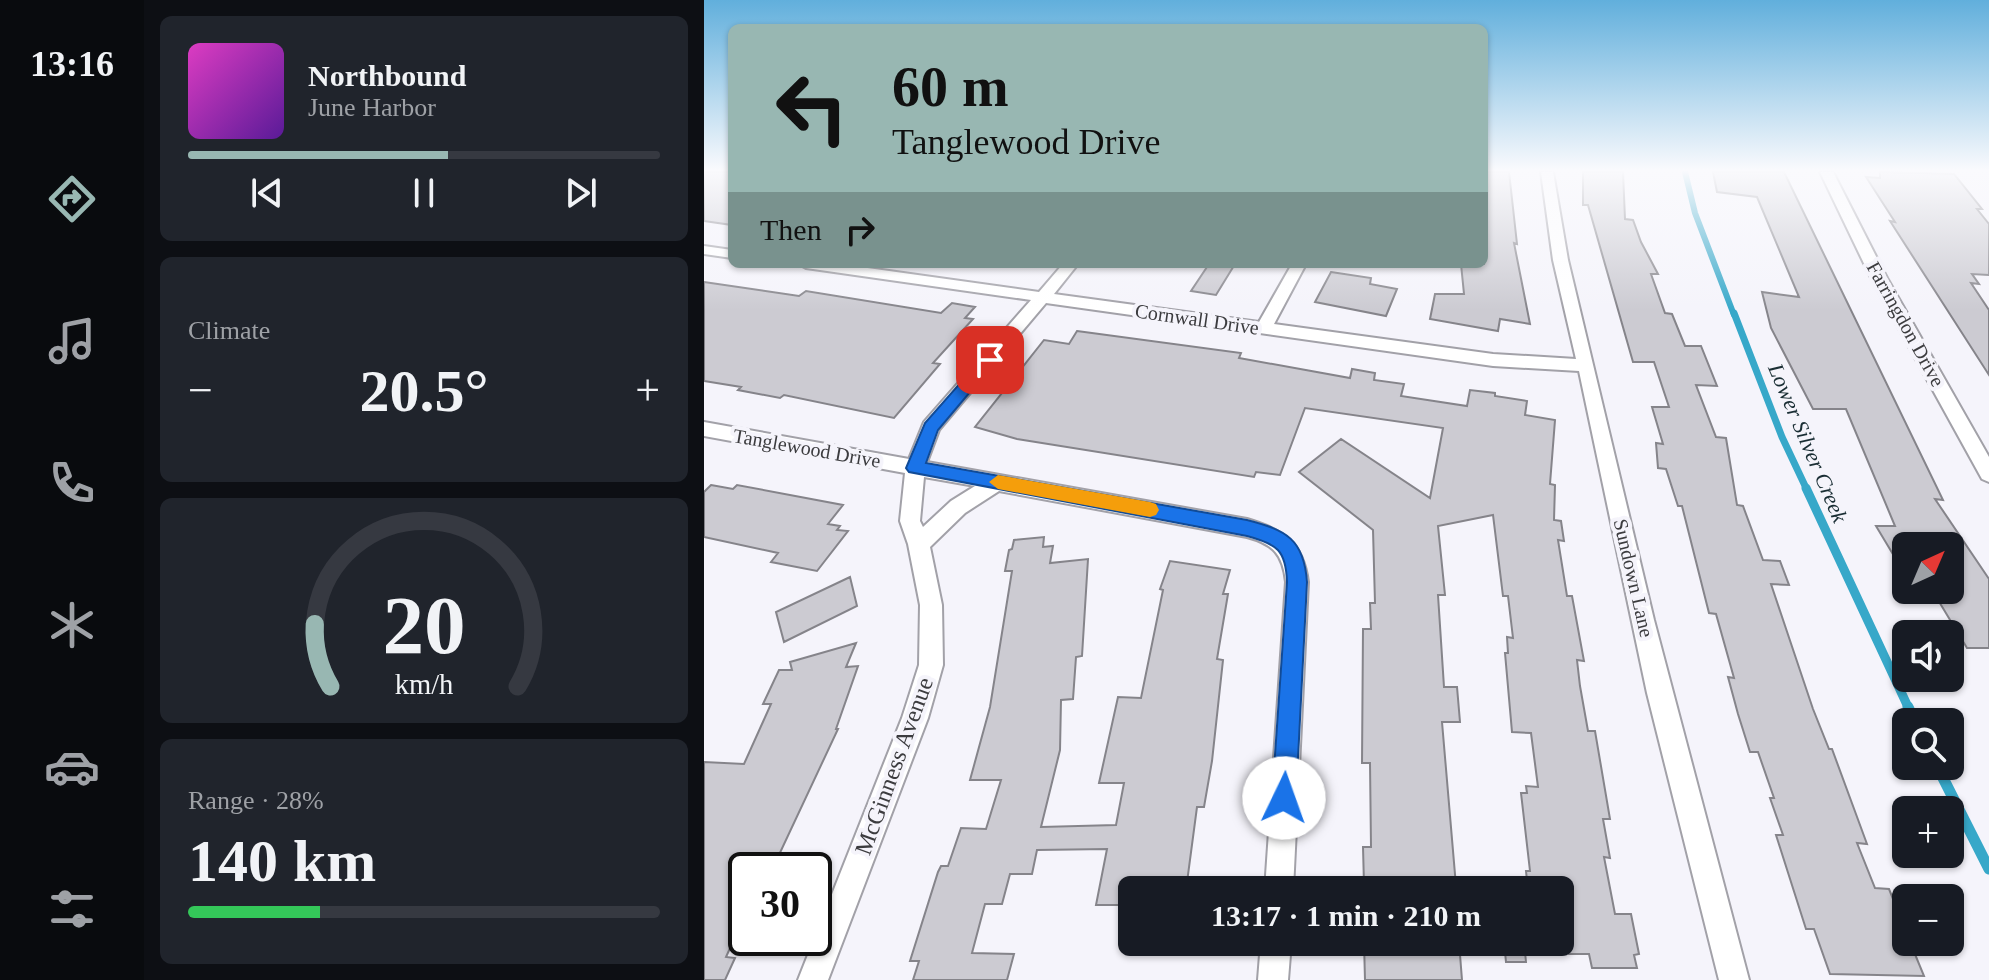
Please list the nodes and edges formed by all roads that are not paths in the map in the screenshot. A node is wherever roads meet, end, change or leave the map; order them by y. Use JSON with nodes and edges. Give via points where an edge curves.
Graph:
{"nodes":[{"id":1,"x":1550,"y":218,"type":"edge"},
{"id":2,"x":1849,"y":218,"type":"edge"},
{"id":3,"x":704,"y":250,"type":"edge"},
{"id":4,"x":728,"y":253,"type":"edge"},
{"id":5,"x":835,"y":268,"type":"edge"},
{"id":6,"x":1068,"y":268,"type":"edge"},
{"id":7,"x":1297,"y":268,"type":"edge"},
{"id":8,"x":1043,"y":297,"type":"junction"},
{"id":9,"x":1264,"y":328,"type":"junction"},
{"id":10,"x":1587,"y":366,"type":"junction"},
{"id":11,"x":704,"y":429,"type":"edge"},
{"id":12,"x":915,"y":468,"type":"junction"},
{"id":13,"x":1989,"y":474,"type":"edge"},
{"id":14,"x":997,"y":482,"type":"junction"},
{"id":15,"x":919,"y":544,"type":"junction"},
{"id":16,"x":1280,"y":876,"type":"edge"},
{"id":17,"x":1275,"y":956,"type":"edge"},
{"id":18,"x":813,"y":980,"type":"edge"},
{"id":19,"x":1273,"y":980,"type":"edge"},
{"id":20,"x":1734,"y":980,"type":"edge"}],
"edges":[{"from":1,"to":10,"type":"street","name":"Sundown Lane"},
{"from":2,"to":13,"type":"street","name":"Farringdon Drive"},
{"from":3,"to":4,"type":"street"},
{"from":5,"to":8,"type":"street","name":"Cornwall Drive"},
{"from":6,"to":8,"type":"street","name":"McGinness Avenue"},
{"from":7,"to":9,"type":"street"},
{"from":8,"to":9,"type":"street","name":"Cornwall Drive"},
{"from":8,"to":12,"type":"street","name":"McGinness Avenue","via":[[931,427]]},
{"from":9,"to":10,"type":"street","name":"Cornwall Drive","via":[[1493,360]]},
{"from":10,"to":20,"type":"street","name":"Sundown Lane","via":[[1693,835]]},
{"from":11,"to":12,"type":"street","name":"Tanglewood Drive"},
{"from":12,"to":14,"type":"street","name":"Tanglewood Drive"},
{"from":12,"to":15,"type":"street","name":"McGinness Avenue","via":[[910,521]]},
{"from":14,"to":15,"type":"street","via":[[958,507]]},
{"from":14,"to":16,"type":"street","name":"Tanglewood Drive","via":[[1247,528],[1286,544],[1296,562],[1297,582]]},
{"from":15,"to":18,"type":"street","name":"McGinness Avenue","via":[[931,605],[931,665]]},
{"from":17,"to":19,"type":"street"}]}
